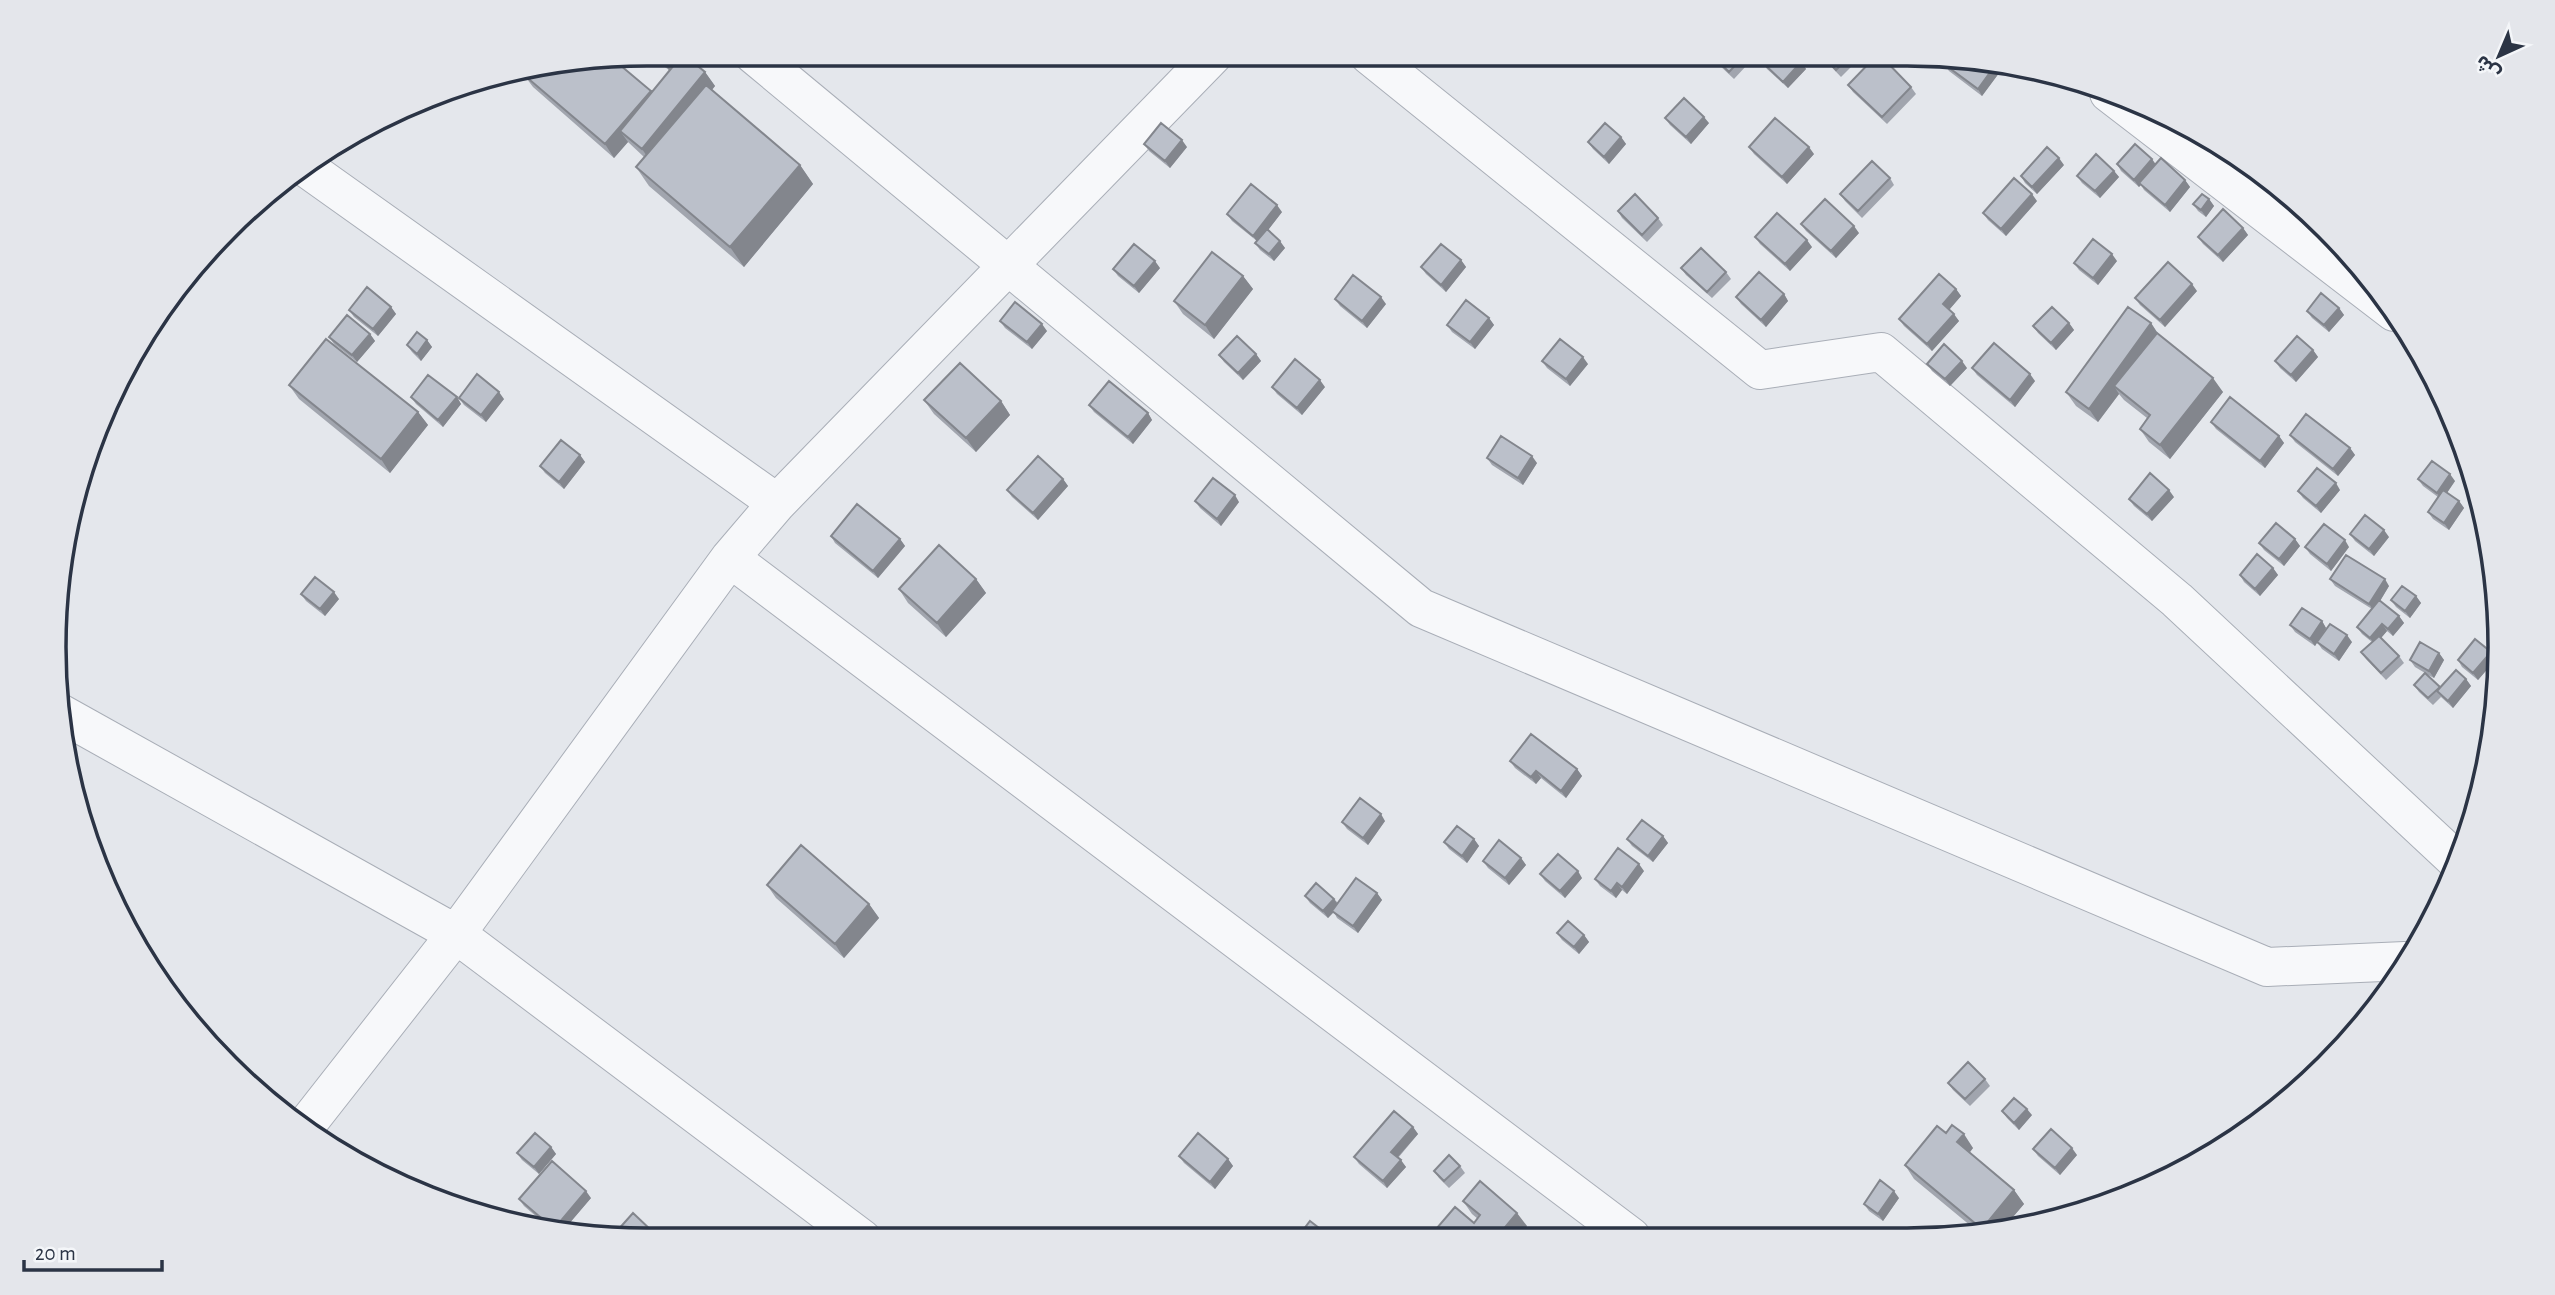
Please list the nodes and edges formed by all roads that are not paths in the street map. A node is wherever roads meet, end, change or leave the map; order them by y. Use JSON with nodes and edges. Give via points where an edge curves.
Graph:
{"nodes":[{"id":1,"x":767,"y":66,"type":"edge"},
{"id":2,"x":1202,"y":66,"type":"edge"},
{"id":3,"x":1383,"y":66,"type":"edge"},
{"id":4,"x":2136,"y":114,"type":"edge"},
{"id":5,"x":313,"y":173,"type":"edge"},
{"id":6,"x":1008,"y":266,"type":"junction"},
{"id":7,"x":2364,"y":289,"type":"edge"},
{"id":8,"x":777,"y":503,"type":"junction"},
{"id":9,"x":730,"y":558,"type":"junction"},
{"id":10,"x":71,"y":719,"type":"edge"},
{"id":11,"x":2450,"y":855,"type":"edge"},
{"id":12,"x":456,"y":934,"type":"junction"},
{"id":13,"x":2396,"y":961,"type":"edge"},
{"id":14,"x":310,"y":1120,"type":"edge"},
{"id":15,"x":847,"y":1228,"type":"edge"},
{"id":16,"x":1619,"y":1228,"type":"edge"}],
"edges":[{"from":1,"to":6,"type":"street"},
{"from":2,"to":6,"type":"street"},
{"from":3,"to":11,"type":"street","via":[[1760,370],[1881,352],[2177,600]]},
{"from":4,"to":7,"type":"street"},
{"from":5,"to":8,"type":"street"},
{"from":6,"to":8,"type":"street"},
{"from":6,"to":13,"type":"street","via":[[1421,608],[2267,967]]},
{"from":8,"to":9,"type":"street"},
{"from":9,"to":12,"type":"street"},
{"from":9,"to":16,"type":"street"},
{"from":10,"to":12,"type":"street"},
{"from":12,"to":14,"type":"street"},
{"from":12,"to":15,"type":"street"}]}
